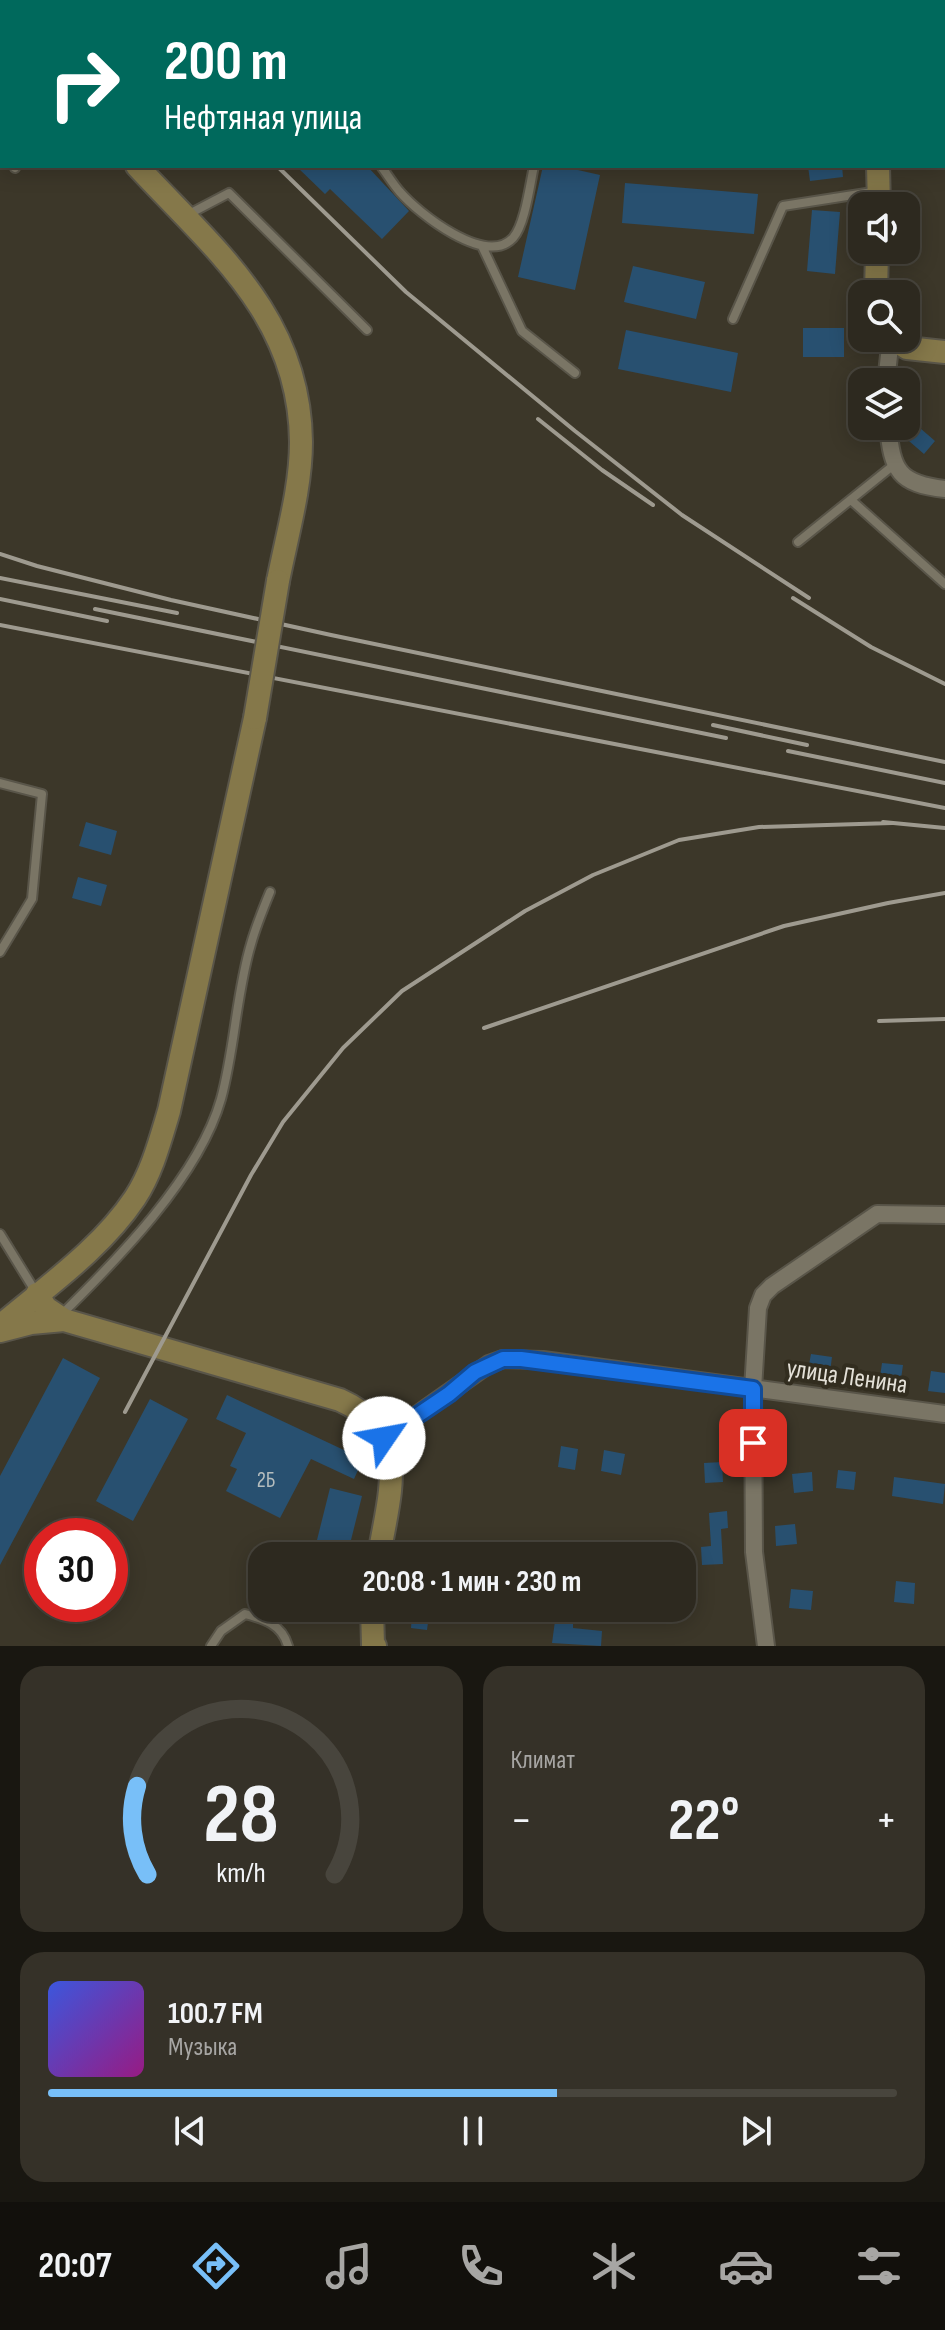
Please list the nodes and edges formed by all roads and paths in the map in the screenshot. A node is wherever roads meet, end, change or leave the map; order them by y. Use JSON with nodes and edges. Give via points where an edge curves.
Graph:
{"nodes":[{"id":1,"x":139,"y":168,"type":"edge"},
{"id":2,"x":382,"y":168,"type":"edge"},
{"id":3,"x":534,"y":168,"type":"edge"},
{"id":4,"x":878,"y":168,"type":"edge"},
{"id":5,"x":879,"y":192,"type":"edge"},
{"id":6,"x":848,"y":201,"type":"edge"},
{"id":7,"x":184,"y":216,"type":"junction"},
{"id":8,"x":482,"y":246,"type":"junction"},
{"id":9,"x":733,"y":319,"type":"dead end"},
{"id":10,"x":367,"y":330,"type":"dead end"},
{"id":11,"x":920,"y":349,"type":"edge"},
{"id":12,"x":945,"y":352,"type":"edge"},
{"id":13,"x":575,"y":373,"type":"dead end"},
{"id":14,"x":889,"y":440,"type":"edge"},
{"id":15,"x":896,"y":464,"type":"junction"},
{"id":16,"x":945,"y":489,"type":"edge"},
{"id":17,"x":851,"y":500,"type":"junction"},
{"id":18,"x":798,"y":542,"type":"dead end"},
{"id":19,"x":945,"y":584,"type":"edge"},
{"id":20,"x":0,"y":783,"type":"edge"},
{"id":21,"x":270,"y":892,"type":"dead end"},
{"id":22,"x":0,"y":952,"type":"edge"},
{"id":23,"x":945,"y":1215,"type":"edge"},
{"id":24,"x":0,"y":1234,"type":"edge"},
{"id":25,"x":37,"y":1294,"type":"junction"},
{"id":26,"x":61,"y":1319,"type":"junction"},
{"id":27,"x":0,"y":1328,"type":"edge"},
{"id":28,"x":753,"y":1389,"type":"junction"},
{"id":29,"x":945,"y":1414,"type":"edge"},
{"id":30,"x":384,"y":1438,"type":"junction"},
{"id":31,"x":381,"y":1542,"type":"edge"},
{"id":32,"x":372,"y":1622,"type":"edge"},
{"id":33,"x":211,"y":1646,"type":"edge"},
{"id":34,"x":288,"y":1646,"type":"edge"},
{"id":35,"x":373,"y":1646,"type":"edge"},
{"id":36,"x":766,"y":1646,"type":"edge"}],
"edges":[{"from":1,"to":7,"type":"street"},
{"from":2,"to":8,"type":"lane","via":[[423,212],[454,235]]},
{"from":3,"to":8,"type":"lane","via":[[513,239]]},
{"from":4,"to":5,"type":"street"},
{"from":6,"to":9,"type":"lane","via":[[783,206]]},
{"from":7,"to":10,"type":"lane","via":[[229,193]]},
{"from":7,"to":25,"type":"street","bridge":true,"via":[[246,284],[277,333],[294,379],[299,414],[297,482],[255,718],[169,1111],[135,1197],[117,1221]]},
{"from":8,"to":13,"type":"lane","via":[[522,331]]},
{"from":11,"to":12,"type":"street"},
{"from":14,"to":15,"type":"street"},
{"from":15,"to":16,"type":"street","via":[[918,486]]},
{"from":15,"to":17,"type":"lane"},
{"from":17,"to":18,"type":"lane"},
{"from":17,"to":19,"type":"lane"},
{"from":20,"to":22,"type":"lane","via":[[42,794],[32,899]]},
{"from":21,"to":26,"type":"lane","via":[[250,945],[213,1120],[151,1217]]},
{"from":23,"to":28,"type":"street","via":[[877,1214],[772,1286],[758,1308]]},
{"from":24,"to":25,"type":"lane"},
{"from":25,"to":26,"type":"street"},
{"from":25,"to":27,"type":"street"},
{"from":26,"to":27,"type":"street"},
{"from":26,"to":30,"type":"street","via":[[340,1400],[366,1415]]},
{"from":28,"to":29,"type":"street","name":"улица Ленина"},
{"from":28,"to":30,"type":"street","name":"улица Ленина","via":[[503,1359],[475,1372]]},
{"from":28,"to":36,"type":"street","via":[[754,1552]]},
{"from":30,"to":31,"type":"street","via":[[391,1463]]},
{"from":32,"to":35,"type":"street"},
{"from":33,"to":34,"type":"lane","via":[[221,1631],[245,1614],[270,1620]]}]}
